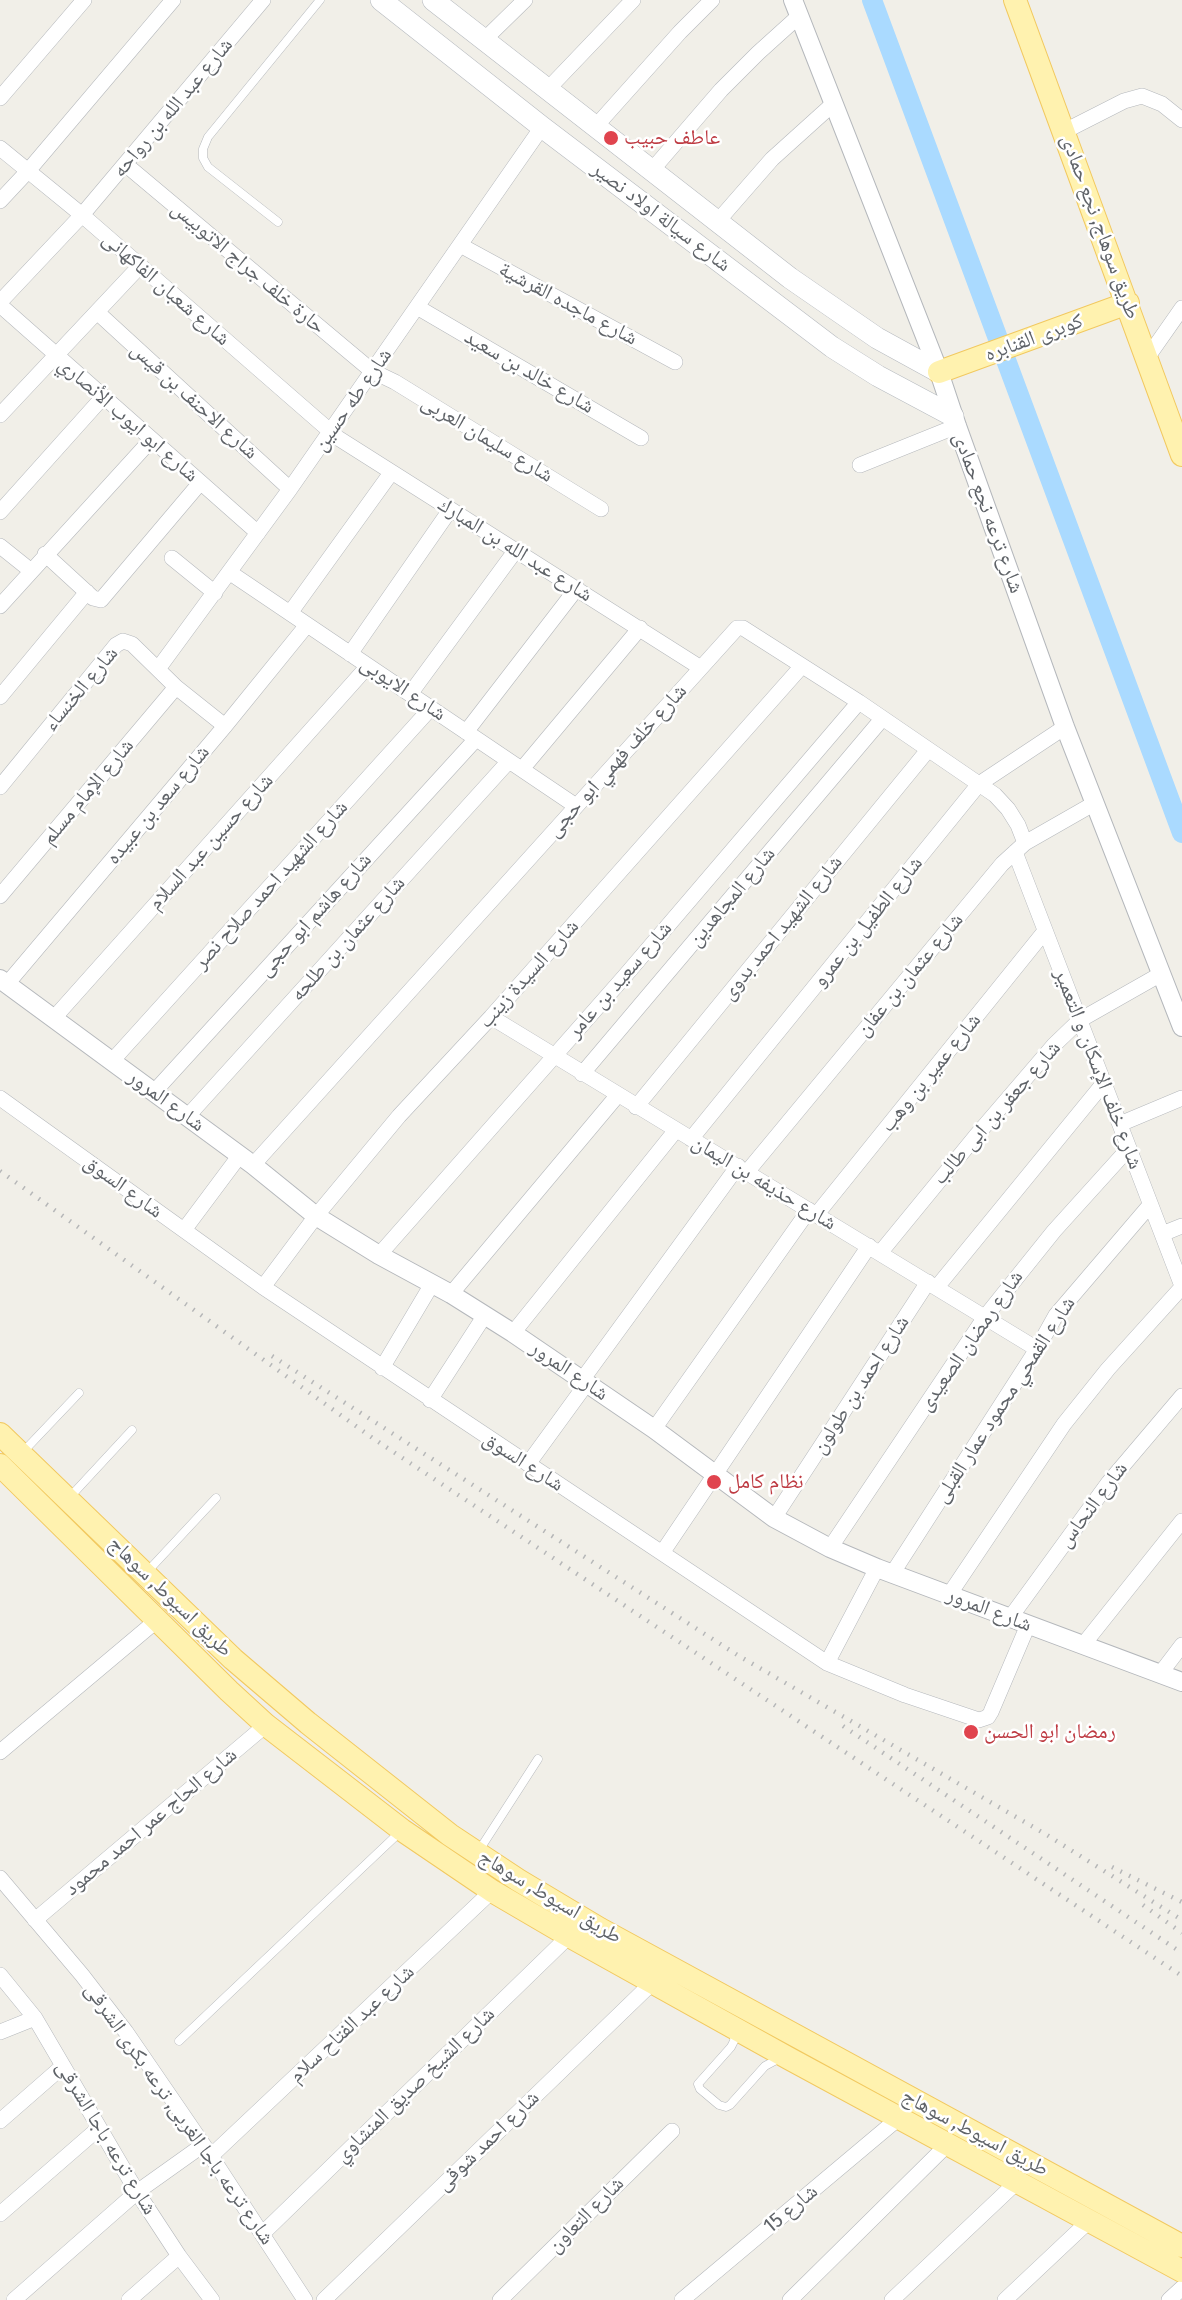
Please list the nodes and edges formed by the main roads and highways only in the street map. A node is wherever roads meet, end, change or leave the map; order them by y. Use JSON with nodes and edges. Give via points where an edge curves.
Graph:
{"nodes":[{"id":1,"x":381,"y":0,"type":"edge"},
{"id":2,"x":421,"y":0,"type":"edge"},
{"id":3,"x":433,"y":0,"type":"edge"},
{"id":4,"x":1015,"y":0,"type":"edge"},
{"id":5,"x":405,"y":18,"type":"junction"},
{"id":6,"x":1128,"y":303,"type":"junction"},
{"id":7,"x":939,"y":372,"type":"joint"},
{"id":8,"x":955,"y":421,"type":"road end"},
{"id":9,"x":1181,"y":447,"type":"edge"},
{"id":10,"x":0,"y":1434,"type":"edge"},
{"id":11,"x":0,"y":1465,"type":"edge"},
{"id":12,"x":308,"y":1723,"type":"junction"},
{"id":13,"x":292,"y":1744,"type":"junction"},
{"id":14,"x":357,"y":1763,"type":"junction"},
{"id":15,"x":342,"y":1784,"type":"junction"},
{"id":16,"x":747,"y":2009,"type":"junction"},
{"id":17,"x":735,"y":2029,"type":"junction"},
{"id":18,"x":1182,"y":2246,"type":"edge"},
{"id":19,"x":1182,"y":2271,"type":"edge"}],
"edges":[{"from":1,"to":5,"type":"main road","name":"شارع سيالة اولاد نصير"},
{"from":2,"to":5,"type":"main road"},
{"from":3,"to":7,"type":"main road","name":"شارع سيالة اولاد نصير","via":[[847,320]]},
{"from":4,"to":6,"type":"main road","name":"طريق سوهاج, نجع حمادى"},
{"from":5,"to":8,"type":"main road","name":"شارع سيالة اولاد نصير","via":[[832,347]]},
{"from":6,"to":7,"type":"main road","name":"كوبرى القنابره"},
{"from":6,"to":9,"type":"main road","name":"طريق سوهاج, نجع حمادى"},
{"from":10,"to":12,"type":"main road","name":"طريق اسيوط, سوهاج","via":[[233,1659]]},
{"from":11,"to":13,"type":"main road","name":"طريق اسيوط, سوهاج","via":[[156,1621],[266,1725]]},
{"from":12,"to":13,"type":"main road","via":[[310,1731],[306,1738]]},
{"from":12,"to":14,"type":"main road","name":"طريق اسيوط, سوهاج"},
{"from":13,"to":15,"type":"main road","name":"طريق اسيوط, سوهاج"},
{"from":14,"to":15,"type":"main road","via":[[343,1767]]},
{"from":14,"to":16,"type":"main road","name":"طريق اسيوط, سوهاج","via":[[477,1854],[569,1911]]},
{"from":15,"to":17,"type":"main road","name":"طريق اسيوط, سوهاج","via":[[492,1891]]},
{"from":16,"to":17,"type":"main road"},
{"from":16,"to":18,"type":"main road","name":"طريق اسيوط, سوهاج"},
{"from":17,"to":19,"type":"main road","name":"طريق اسيوط, سوهاج"}]}
